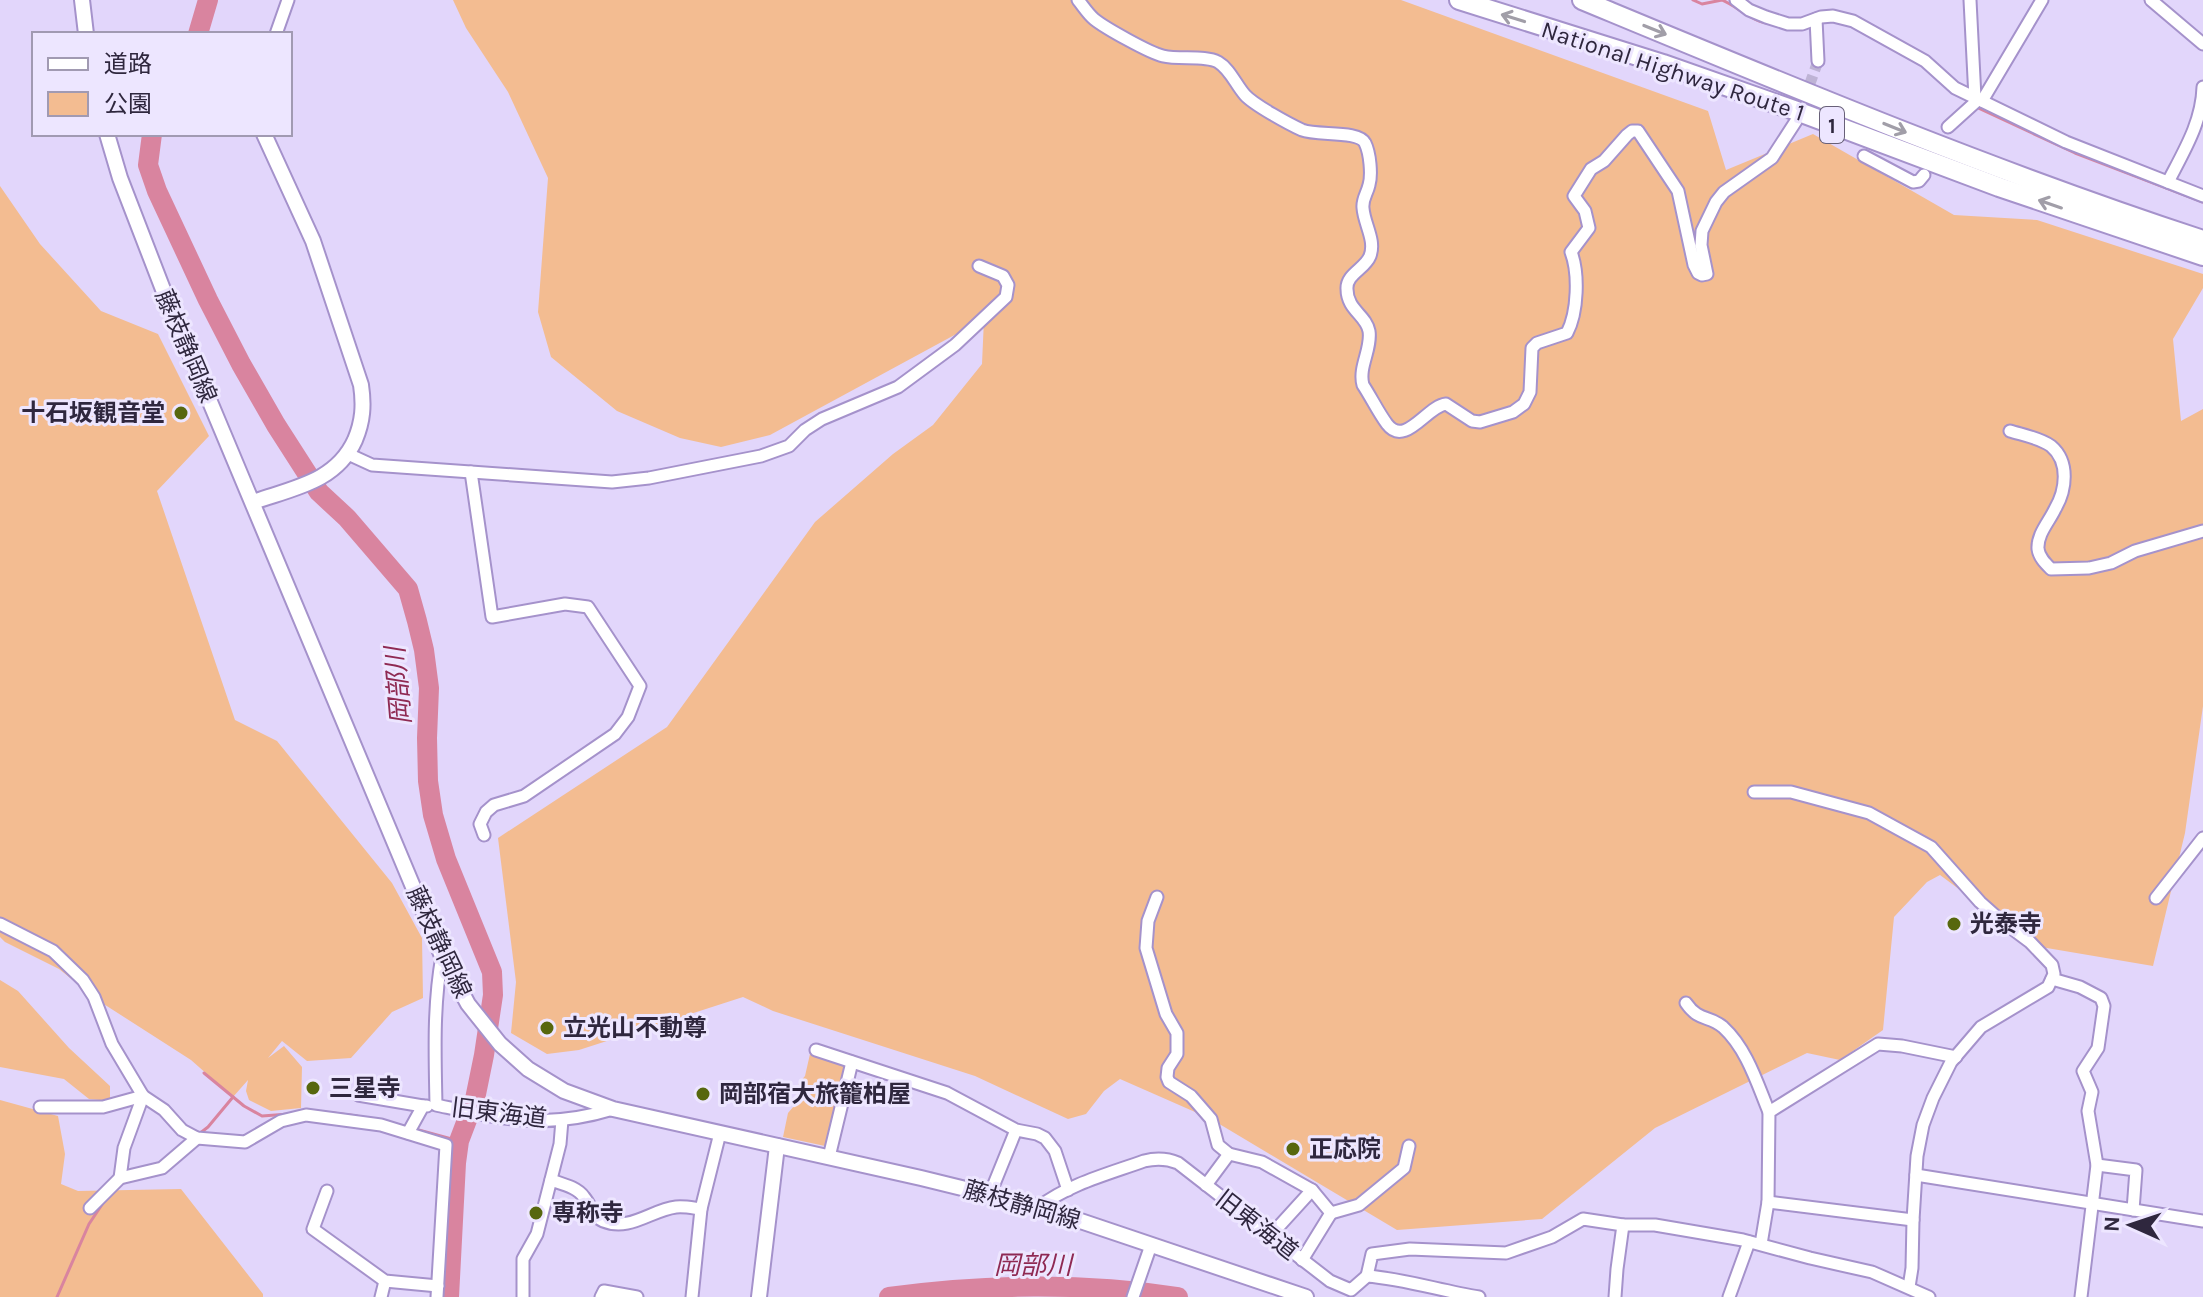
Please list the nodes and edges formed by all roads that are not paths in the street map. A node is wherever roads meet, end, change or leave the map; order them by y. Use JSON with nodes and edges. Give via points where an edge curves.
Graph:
{"nodes":[{"id":1,"x":82,"y":0,"type":"edge"},
{"id":2,"x":288,"y":0,"type":"edge"},
{"id":3,"x":1078,"y":0,"type":"edge"},
{"id":4,"x":1459,"y":0,"type":"edge"},
{"id":5,"x":1582,"y":0,"type":"edge"},
{"id":6,"x":1736,"y":0,"type":"edge"},
{"id":7,"x":1970,"y":0,"type":"edge"},
{"id":8,"x":2042,"y":0,"type":"edge"},
{"id":9,"x":2151,"y":0,"type":"edge"},
{"id":10,"x":1816,"y":19,"type":"junction"},
{"id":11,"x":86,"y":32,"type":"edge"},
{"id":12,"x":277,"y":32,"type":"edge"},
{"id":13,"x":2203,"y":44,"type":"edge"},
{"id":14,"x":1818,"y":61,"type":"tunnel mouth"},
{"id":15,"x":2203,"y":87,"type":"edge"},
{"id":16,"x":1979,"y":99,"type":"junction"},
{"id":17,"x":1796,"y":121,"type":"tunnel mouth"},
{"id":18,"x":1948,"y":127,"type":"dead end"},
{"id":19,"x":108,"y":136,"type":"edge"},
{"id":20,"x":265,"y":136,"type":"edge"},
{"id":21,"x":1864,"y":156,"type":"dead end"},
{"id":22,"x":1924,"y":175,"type":"dead end"},
{"id":23,"x":2168,"y":182,"type":"junction"},
{"id":24,"x":2203,"y":196,"type":"edge"},
{"id":25,"x":2203,"y":240,"type":"edge"},
{"id":26,"x":2203,"y":256,"type":"edge"},
{"id":27,"x":979,"y":266,"type":"dead end"},
{"id":28,"x":2010,"y":431,"type":"dead end"},
{"id":29,"x":348,"y":454,"type":"junction"},
{"id":30,"x":471,"y":472,"type":"junction"},
{"id":31,"x":253,"y":502,"type":"junction"},
{"id":32,"x":2203,"y":531,"type":"edge"},
{"id":33,"x":1754,"y":792,"type":"dead end"},
{"id":34,"x":484,"y":835,"type":"dead end"},
{"id":35,"x":2203,"y":838,"type":"edge"},
{"id":36,"x":1157,"y":897,"type":"dead end"},
{"id":37,"x":2156,"y":898,"type":"dead end"},
{"id":38,"x":0,"y":924,"type":"edge"},
{"id":39,"x":442,"y":956,"type":"junction"},
{"id":40,"x":2052,"y":979,"type":"junction"},
{"id":41,"x":1686,"y":1003,"type":"dead end"},
{"id":42,"x":816,"y":1050,"type":"dead end"},
{"id":43,"x":1956,"y":1057,"type":"junction"},
{"id":44,"x":852,"y":1062,"type":"junction"},
{"id":45,"x":358,"y":1095,"type":"dead end"},
{"id":46,"x":143,"y":1096,"type":"junction"},
{"id":47,"x":436,"y":1105,"type":"junction"},
{"id":48,"x":423,"y":1106,"type":"junction"},
{"id":49,"x":40,"y":1107,"type":"dead end"},
{"id":50,"x":613,"y":1109,"type":"junction"},
{"id":51,"x":1769,"y":1112,"type":"junction"},
{"id":52,"x":562,"y":1120,"type":"junction"},
{"id":53,"x":1016,"y":1130,"type":"junction"},
{"id":54,"x":408,"y":1133,"type":"junction"},
{"id":55,"x":720,"y":1133,"type":"junction"},
{"id":56,"x":197,"y":1138,"type":"junction"},
{"id":57,"x":777,"y":1146,"type":"junction"},
{"id":58,"x":1409,"y":1146,"type":"dead end"},
{"id":59,"x":1229,"y":1154,"type":"junction"},
{"id":60,"x":829,"y":1157,"type":"junction"},
{"id":61,"x":2097,"y":1165,"type":"junction"},
{"id":62,"x":1916,"y":1175,"type":"junction"},
{"id":63,"x":120,"y":1178,"type":"junction"},
{"id":64,"x":551,"y":1180,"type":"junction"},
{"id":65,"x":1206,"y":1185,"type":"junction"},
{"id":66,"x":1068,"y":1190,"type":"junction"},
{"id":67,"x":1312,"y":1190,"type":"junction"},
{"id":68,"x":327,"y":1191,"type":"dead end"},
{"id":69,"x":990,"y":1194,"type":"junction"},
{"id":70,"x":1768,"y":1202,"type":"junction"},
{"id":71,"x":2091,"y":1204,"type":"junction"},
{"id":72,"x":1039,"y":1207,"type":"junction"},
{"id":73,"x":90,"y":1208,"type":"dead end"},
{"id":74,"x":701,"y":1209,"type":"junction"},
{"id":75,"x":2133,"y":1210,"type":"junction"},
{"id":76,"x":1331,"y":1213,"type":"junction"},
{"id":77,"x":1913,"y":1220,"type":"junction"},
{"id":78,"x":2203,"y":1221,"type":"edge"},
{"id":79,"x":1623,"y":1225,"type":"junction"},
{"id":80,"x":1271,"y":1235,"type":"junction"},
{"id":81,"x":1755,"y":1243,"type":"junction"},
{"id":82,"x":1151,"y":1245,"type":"junction"},
{"id":83,"x":1302,"y":1260,"type":"junction"},
{"id":84,"x":1367,"y":1276,"type":"junction"},
{"id":85,"x":385,"y":1281,"type":"junction"},
{"id":86,"x":1909,"y":1287,"type":"junction"},
{"id":87,"x":438,"y":1292,"type":"edge"},
{"id":88,"x":1352,"y":1294,"type":"edge"},
{"id":89,"x":757,"y":1295,"type":"edge"},
{"id":90,"x":381,"y":1297,"type":"edge"},
{"id":91,"x":523,"y":1297,"type":"edge"},
{"id":92,"x":601,"y":1297,"type":"edge"},
{"id":93,"x":637,"y":1297,"type":"edge"},
{"id":94,"x":692,"y":1297,"type":"edge"},
{"id":95,"x":1133,"y":1297,"type":"edge"},
{"id":96,"x":1306,"y":1297,"type":"edge"},
{"id":97,"x":1479,"y":1297,"type":"edge"},
{"id":98,"x":1615,"y":1297,"type":"edge"},
{"id":99,"x":1729,"y":1297,"type":"edge"},
{"id":100,"x":1929,"y":1297,"type":"edge"},
{"id":101,"x":2081,"y":1297,"type":"edge"}],
"edges":[{"from":1,"to":11,"type":"main road"},
{"from":2,"to":12,"type":"street"},
{"from":3,"to":17,"type":"street","via":[[1093,19],[1151,52],[1220,63],[1251,101],[1301,129],[1359,136],[1365,142],[1371,182],[1363,212],[1373,245],[1346,288],[1353,310],[1369,330],[1363,385],[1387,425],[1401,432],[1438,405],[1480,422],[1524,404],[1532,381],[1532,348],[1567,333],[1572,322],[1577,268],[1571,252],[1589,228],[1574,196],[1591,169],[1632,131],[1638,131],[1678,191],[1694,265],[1702,275],[1707,274],[1702,231],[1716,202],[1772,158]]},
{"from":26,"to":4,"type":"highway","name":"National Highway Route 1","number":"1","one_way":true,"via":[[1677,69]]},
{"from":5,"to":25,"type":"highway","name":"National Highway Route 1","number":"1","one_way":true,"via":[[1946,148]]},
{"from":6,"to":10,"type":"street","via":[[1788,24]]},
{"from":7,"to":16,"type":"street"},
{"from":8,"to":16,"type":"street"},
{"from":9,"to":13,"type":"street"},
{"from":10,"to":14,"type":"street"},
{"from":10,"to":16,"type":"street","via":[[1853,21]]},
{"from":15,"to":23,"type":"street","via":[[2197,124]]},
{"from":16,"to":18,"type":"street"},
{"from":16,"to":23,"type":"street","via":[[2066,142]]},
{"from":19,"to":31,"type":"main road","name":"藤枝静岡線","via":[[149,255]]},
{"from":20,"to":29,"type":"main road","via":[[313,241],[361,385],[363,412]]},
{"from":21,"to":22,"type":"street","via":[[1913,182]]},
{"from":23,"to":24,"type":"street"},
{"from":27,"to":30,"type":"street","via":[[1003,276],[1006,297],[955,345],[898,387],[822,419],[789,446],[761,456],[612,482]]},
{"from":28,"to":32,"type":"street","via":[[2049,445],[2065,471],[2057,507],[2038,550],[2051,569],[2111,563]]},
{"from":29,"to":30,"type":"street","via":[[372,465]]},
{"from":29,"to":31,"type":"main road","via":[[325,476]]},
{"from":30,"to":34,"type":"street","via":[[492,617],[565,604],[588,607],[640,686],[615,734],[524,796],[494,805],[480,824]]},
{"from":31,"to":39,"type":"main road","name":"藤枝静岡線"},
{"from":33,"to":40,"type":"street","via":[[1791,792],[1869,813],[1931,847],[1980,902],[2045,955]]},
{"from":35,"to":37,"type":"street"},
{"from":36,"to":59,"type":"street","via":[[1146,948],[1177,1033],[1177,1054],[1167,1077],[1211,1119],[1218,1145]]},
{"from":38,"to":46,"type":"street","via":[[53,951],[83,980]]},
{"from":39,"to":47,"type":"street","name":"旧東海道","via":[[436,999]]},
{"from":39,"to":50,"type":"main road","name":"藤枝静岡線","via":[[475,1015],[500,1044],[546,1081]]},
{"from":40,"to":43,"type":"street","via":[[2048,987],[1981,1027]]},
{"from":40,"to":61,"type":"street","via":[[2080,987],[2101,998],[2104,1006],[2098,1048],[2083,1071],[2092,1092],[2088,1111]]},
{"from":41,"to":51,"type":"street","via":[[1693,1014],[1721,1025],[1734,1040]]},
{"from":42,"to":44,"type":"street"},
{"from":43,"to":51,"type":"street","via":[[1878,1044]]},
{"from":43,"to":62,"type":"street","via":[[1923,1125]]},
{"from":44,"to":53,"type":"street","via":[[947,1093]]},
{"from":44,"to":60,"type":"street"},
{"from":45,"to":48,"type":"street"},
{"from":46,"to":49,"type":"street","via":[[103,1107]]},
{"from":46,"to":56,"type":"street"},
{"from":46,"to":63,"type":"street","via":[[124,1148]]},
{"from":47,"to":48,"type":"street"},
{"from":47,"to":52,"type":"street","name":"旧東海道","via":[[527,1122]]},
{"from":48,"to":54,"type":"street"},
{"from":50,"to":52,"type":"street","name":"旧東海道"},
{"from":50,"to":55,"type":"main road","name":"藤枝静岡線"},
{"from":51,"to":70,"type":"street"},
{"from":52,"to":64,"type":"street"},
{"from":53,"to":66,"type":"street","via":[[1050,1143]]},
{"from":53,"to":69,"type":"street"},
{"from":54,"to":56,"type":"street","via":[[306,1115],[281,1121],[245,1142]]},
{"from":54,"to":87,"type":"street","via":[[446,1145]]},
{"from":55,"to":57,"type":"main road","name":"藤枝静岡線"},
{"from":55,"to":74,"type":"street"},
{"from":56,"to":63,"type":"street","via":[[162,1168]]},
{"from":57,"to":60,"type":"main road","name":"藤枝静岡線"},
{"from":57,"to":89,"type":"main road"},
{"from":58,"to":76,"type":"street","via":[[1404,1168],[1359,1205]]},
{"from":59,"to":65,"type":"street"},
{"from":59,"to":67,"type":"street","via":[[1262,1162]]},
{"from":60,"to":69,"type":"main road","name":"藤枝静岡線"},
{"from":61,"to":71,"type":"street"},
{"from":61,"to":75,"type":"street","via":[[2136,1170]]},
{"from":62,"to":71,"type":"street"},
{"from":62,"to":77,"type":"street"},
{"from":63,"to":73,"type":"street"},
{"from":64,"to":74,"type":"street","via":[[584,1196],[605,1222],[631,1223],[673,1207]]},
{"from":64,"to":91,"type":"street","via":[[537,1234],[523,1259]]},
{"from":65,"to":66,"type":"street","name":"旧東海道","via":[[1170,1159],[1154,1159]]},
{"from":65,"to":80,"type":"street","name":"旧東海道"},
{"from":66,"to":72,"type":"street","name":"旧東海道"},
{"from":67,"to":76,"type":"street"},
{"from":67,"to":80,"type":"street"},
{"from":68,"to":85,"type":"street","via":[[313,1229]]},
{"from":69,"to":72,"type":"main road","name":"藤枝静岡線"},
{"from":70,"to":77,"type":"street"},
{"from":70,"to":81,"type":"street"},
{"from":71,"to":75,"type":"street"},
{"from":71,"to":101,"type":"street"},
{"from":72,"to":82,"type":"main road","name":"藤枝静岡線"},
{"from":74,"to":94,"type":"street"},
{"from":75,"to":78,"type":"street"},
{"from":76,"to":83,"type":"street"},
{"from":77,"to":86,"type":"street"},
{"from":79,"to":81,"type":"street","via":[[1655,1225]]},
{"from":79,"to":84,"type":"street","name":"旧東海道","via":[[1583,1219],[1506,1253],[1410,1249],[1372,1254]]},
{"from":79,"to":98,"type":"street"},
{"from":80,"to":83,"type":"street","name":"旧東海道"},
{"from":81,"to":86,"type":"street","via":[[1872,1272]]},
{"from":81,"to":99,"type":"street"},
{"from":82,"to":95,"type":"street"},
{"from":82,"to":96,"type":"main road","name":"藤枝静岡線"},
{"from":83,"to":88,"type":"street","name":"旧東海道"},
{"from":84,"to":88,"type":"street","name":"旧東海道"},
{"from":84,"to":97,"type":"street"},
{"from":85,"to":87,"type":"street"},
{"from":85,"to":90,"type":"street"},
{"from":86,"to":100,"type":"street"},
{"from":92,"to":93,"type":"street","via":[[604,1291]]}]}
